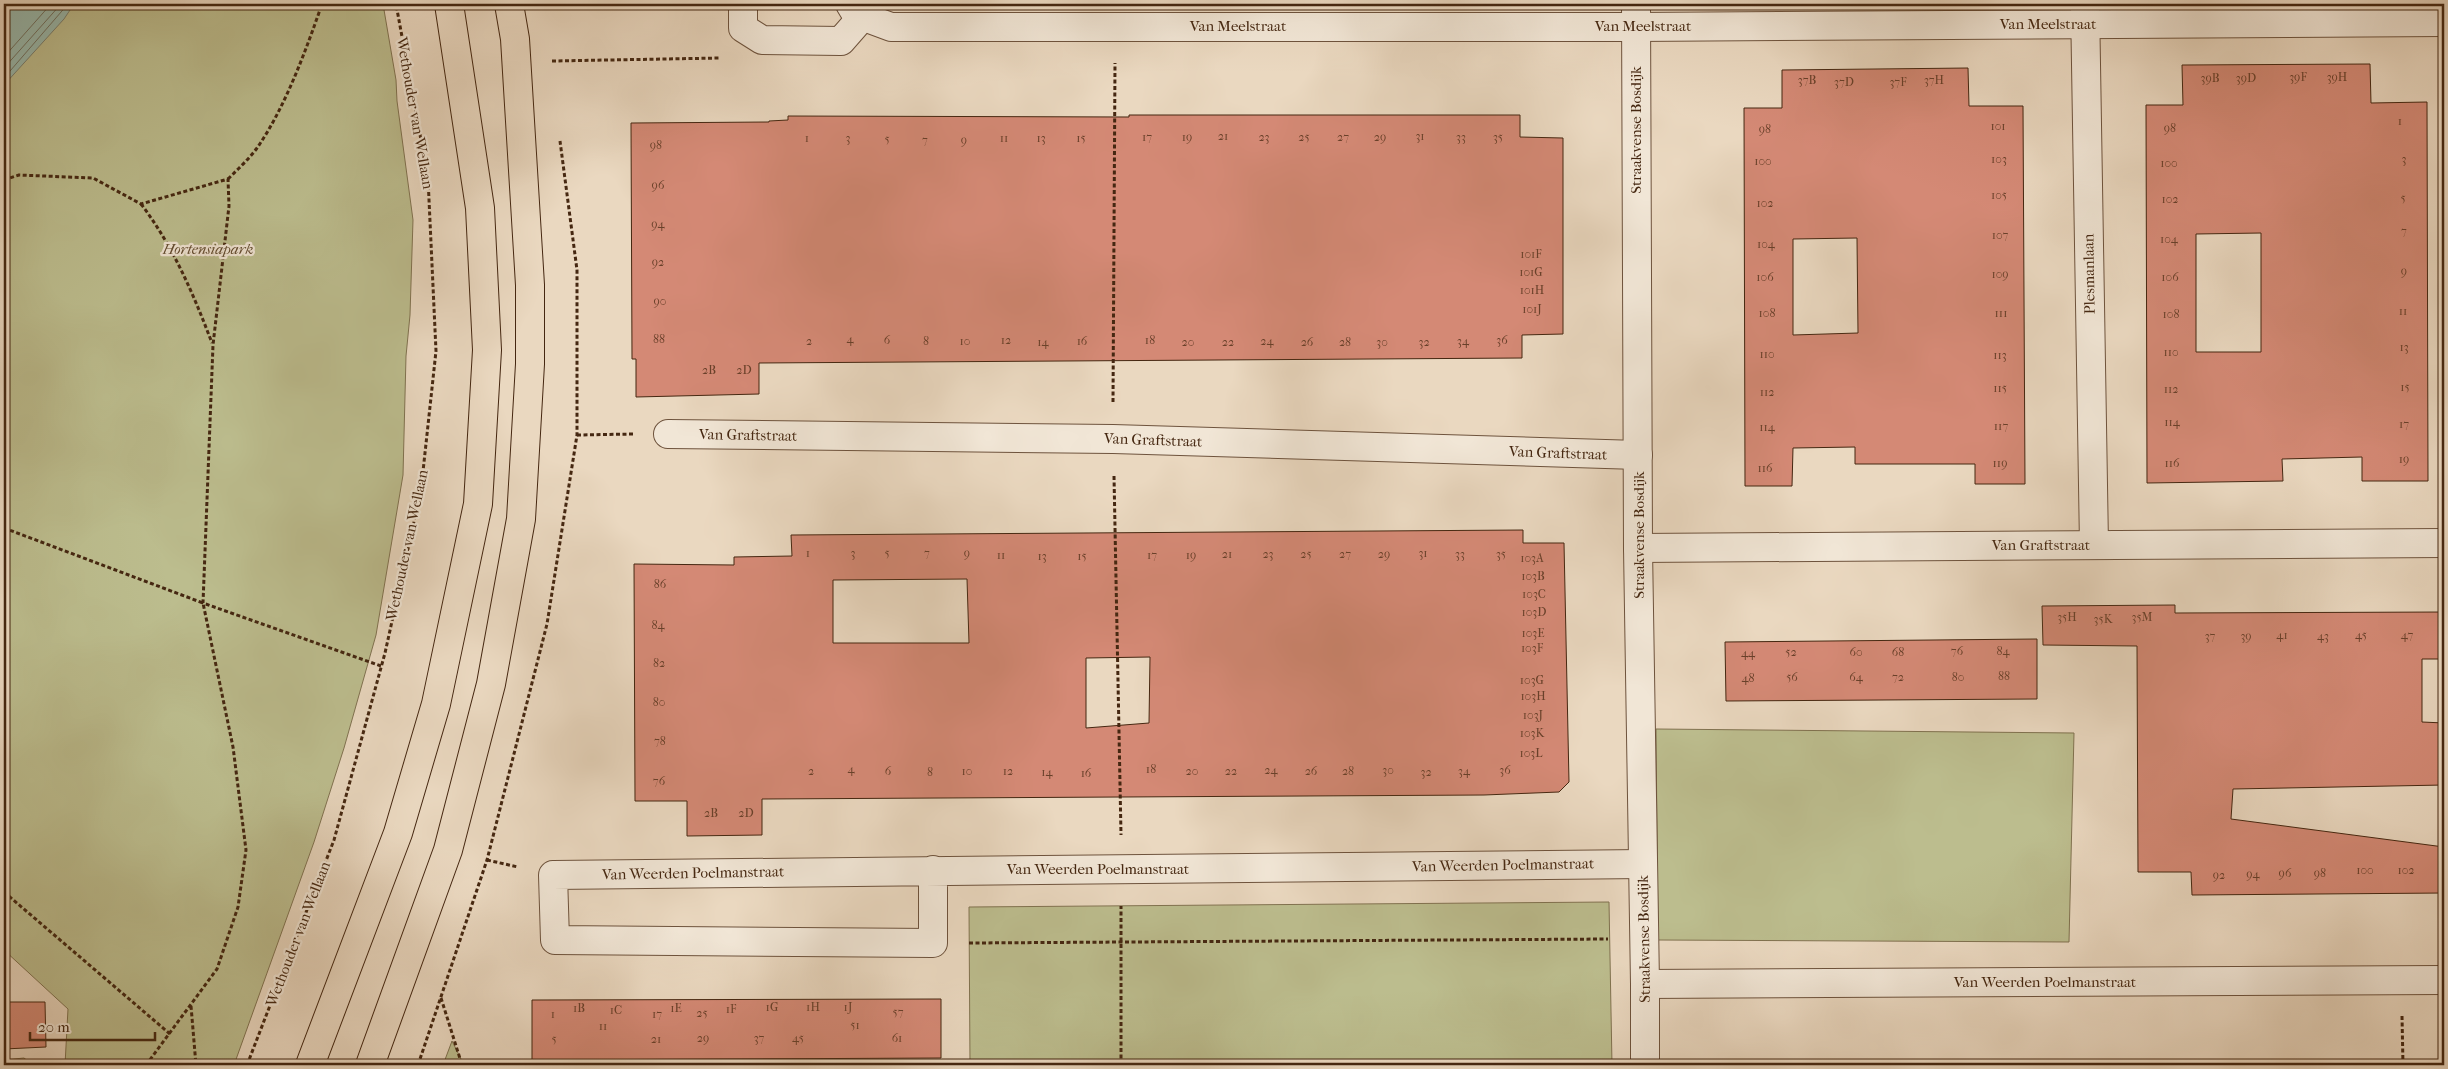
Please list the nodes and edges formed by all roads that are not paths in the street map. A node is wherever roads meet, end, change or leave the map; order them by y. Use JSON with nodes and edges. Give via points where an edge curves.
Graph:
{"nodes":[{"id":1,"x":449,"y":4,"type":"edge"},
{"id":2,"x":509,"y":4,"type":"edge"},
{"id":3,"x":743,"y":4,"type":"edge"},
{"id":4,"x":856,"y":10,"type":"edge"},
{"id":5,"x":2085,"y":14,"type":"edge"},
{"id":6,"x":984,"y":15,"type":"edge"},
{"id":7,"x":1636,"y":15,"type":"edge"},
{"id":8,"x":2444,"y":22,"type":"edge"},
{"id":9,"x":668,"y":434,"type":"road end"},
{"id":10,"x":1638,"y":455,"type":"junction"},
{"id":11,"x":2444,"y":543,"type":"edge"},
{"id":12,"x":2094,"y":545,"type":"junction"},
{"id":13,"x":1638,"y":548,"type":"junction"},
{"id":14,"x":1642,"y":864,"type":"junction"},
{"id":15,"x":933,"y":870,"type":"junction"},
{"id":16,"x":2444,"y":980,"type":"edge"},
{"id":17,"x":1646,"y":984,"type":"junction"},
{"id":18,"x":310,"y":1065,"type":"edge"},
{"id":19,"x":370,"y":1065,"type":"edge"},
{"id":20,"x":1645,"y":1065,"type":"edge"}],
"edges":[{"from":1,"to":18,"type":"main road","via":[[480,208],[487,350],[478,504],[450,644],[398,833]]},
{"from":2,"to":19,"type":"main road","via":[[515,39],[530,285],[530,364],[521,518],[491,684],[448,850]]},
{"from":3,"to":4,"type":"street","via":[[743,28],[762,40],[841,41]]},
{"from":4,"to":6,"type":"street","name":"Van Meelstraat","via":[[891,26]]},
{"from":5,"to":7,"type":"street","name":"Van Meelstraat"},
{"from":5,"to":8,"type":"street","name":"Van Meelstraat"},
{"from":5,"to":12,"type":"street","name":"Plesmanlaan"},
{"from":6,"to":7,"type":"street","name":"Van Meelstraat"},
{"from":7,"to":10,"type":"street","name":"Straakvense Bosdijk"},
{"from":9,"to":10,"type":"street","name":"Van Graftstraat","via":[[1113,438]]},
{"from":10,"to":13,"type":"street","name":"Straakvense Bosdijk"},
{"from":11,"to":12,"type":"street","name":"Van Graftstraat"},
{"from":12,"to":13,"type":"street","name":"Van Graftstraat"},
{"from":13,"to":14,"type":"street","name":"Straakvense Bosdijk"},
{"from":14,"to":15,"type":"street","name":"Van Weerden Poelmanstraat"},
{"from":14,"to":17,"type":"street","name":"Straakvense Bosdijk"},
{"from":15,"to":15,"type":"street","name":"Van Weerden Poelmanstraat","via":[[933,943],[555,940],[553,875]]},
{"from":16,"to":17,"type":"street","name":"Van Weerden Poelmanstraat"},
{"from":17,"to":20,"type":"street","name":"Straakvense Bosdijk"}]}
